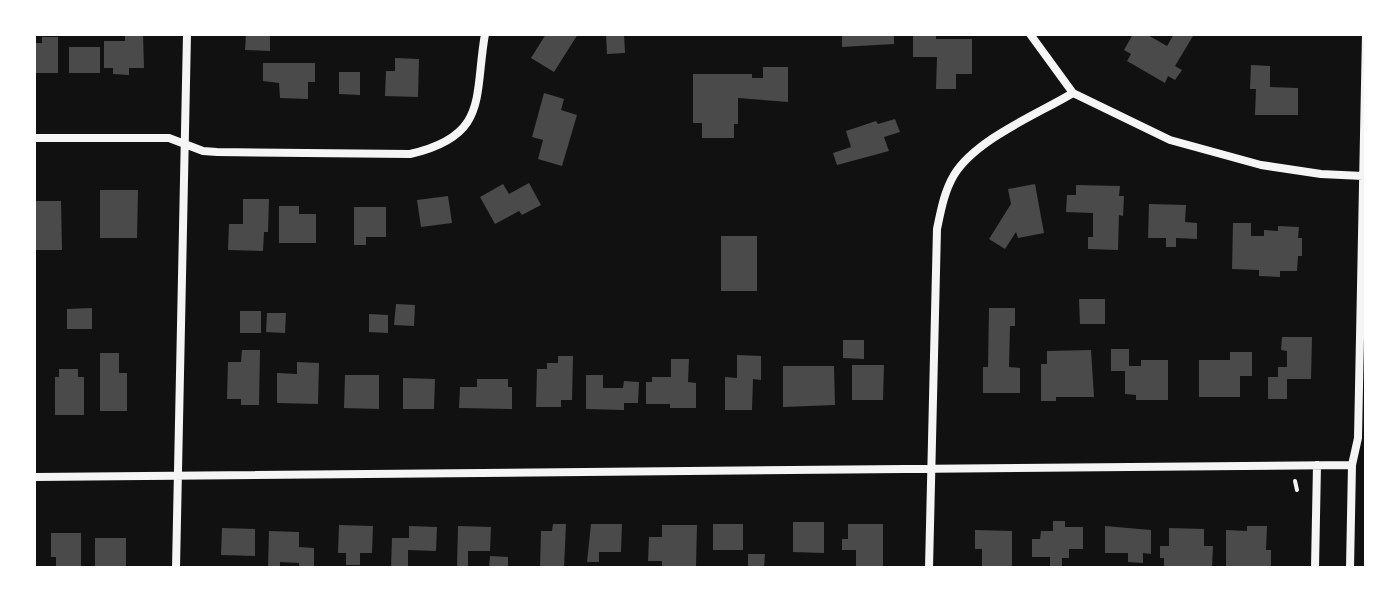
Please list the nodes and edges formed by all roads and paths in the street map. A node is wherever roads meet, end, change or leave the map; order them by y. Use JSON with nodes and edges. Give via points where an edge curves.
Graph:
{"nodes":[{"id":1,"x":187,"y":34,"type":"edge"},
{"id":2,"x":485,"y":34,"type":"edge"},
{"id":3,"x":1030,"y":34,"type":"edge"},
{"id":4,"x":1366,"y":34,"type":"edge"},
{"id":5,"x":1073,"y":93,"type":"junction"},
{"id":6,"x":34,"y":138,"type":"edge"},
{"id":7,"x":185,"y":144,"type":"junction"},
{"id":8,"x":1363,"y":176,"type":"junction"},
{"id":9,"x":1364,"y":273,"type":"edge"},
{"id":10,"x":1317,"y":465,"type":"junction"},
{"id":11,"x":1352,"y":465,"type":"junction"},
{"id":12,"x":930,"y":471,"type":"junction"},
{"id":13,"x":178,"y":475,"type":"junction"},
{"id":14,"x":34,"y":477,"type":"edge"},
{"id":15,"x":1295,"y":481,"type":"dead end"},
{"id":16,"x":1297,"y":490,"type":"dead end"},
{"id":17,"x":176,"y":568,"type":"edge"},
{"id":18,"x":929,"y":568,"type":"edge"},
{"id":19,"x":1315,"y":568,"type":"edge"},
{"id":20,"x":1350,"y":568,"type":"edge"}],
"edges":[{"from":1,"to":7,"type":"street"},
{"from":2,"to":7,"type":"street","via":[[477,107],[438,148],[410,154],[217,152]]},
{"from":3,"to":5,"type":"street"},
{"from":4,"to":8,"type":"street"},
{"from":5,"to":8,"type":"street","via":[[1170,140],[1220,156]]},
{"from":5,"to":12,"type":"street","via":[[974,152],[955,173],[942,201]]},
{"from":6,"to":7,"type":"street","via":[[169,138]]},
{"from":7,"to":13,"type":"street"},
{"from":8,"to":9,"type":"street"},
{"from":9,"to":11,"type":"street","via":[[1358,438]]},
{"from":10,"to":11,"type":"street"},
{"from":10,"to":12,"type":"street"},
{"from":10,"to":19,"type":"street"},
{"from":11,"to":20,"type":"street"},
{"from":12,"to":13,"type":"street"},
{"from":12,"to":18,"type":"street"},
{"from":13,"to":14,"type":"street"},
{"from":13,"to":17,"type":"street"},
{"from":15,"to":16,"type":"path"}]}
